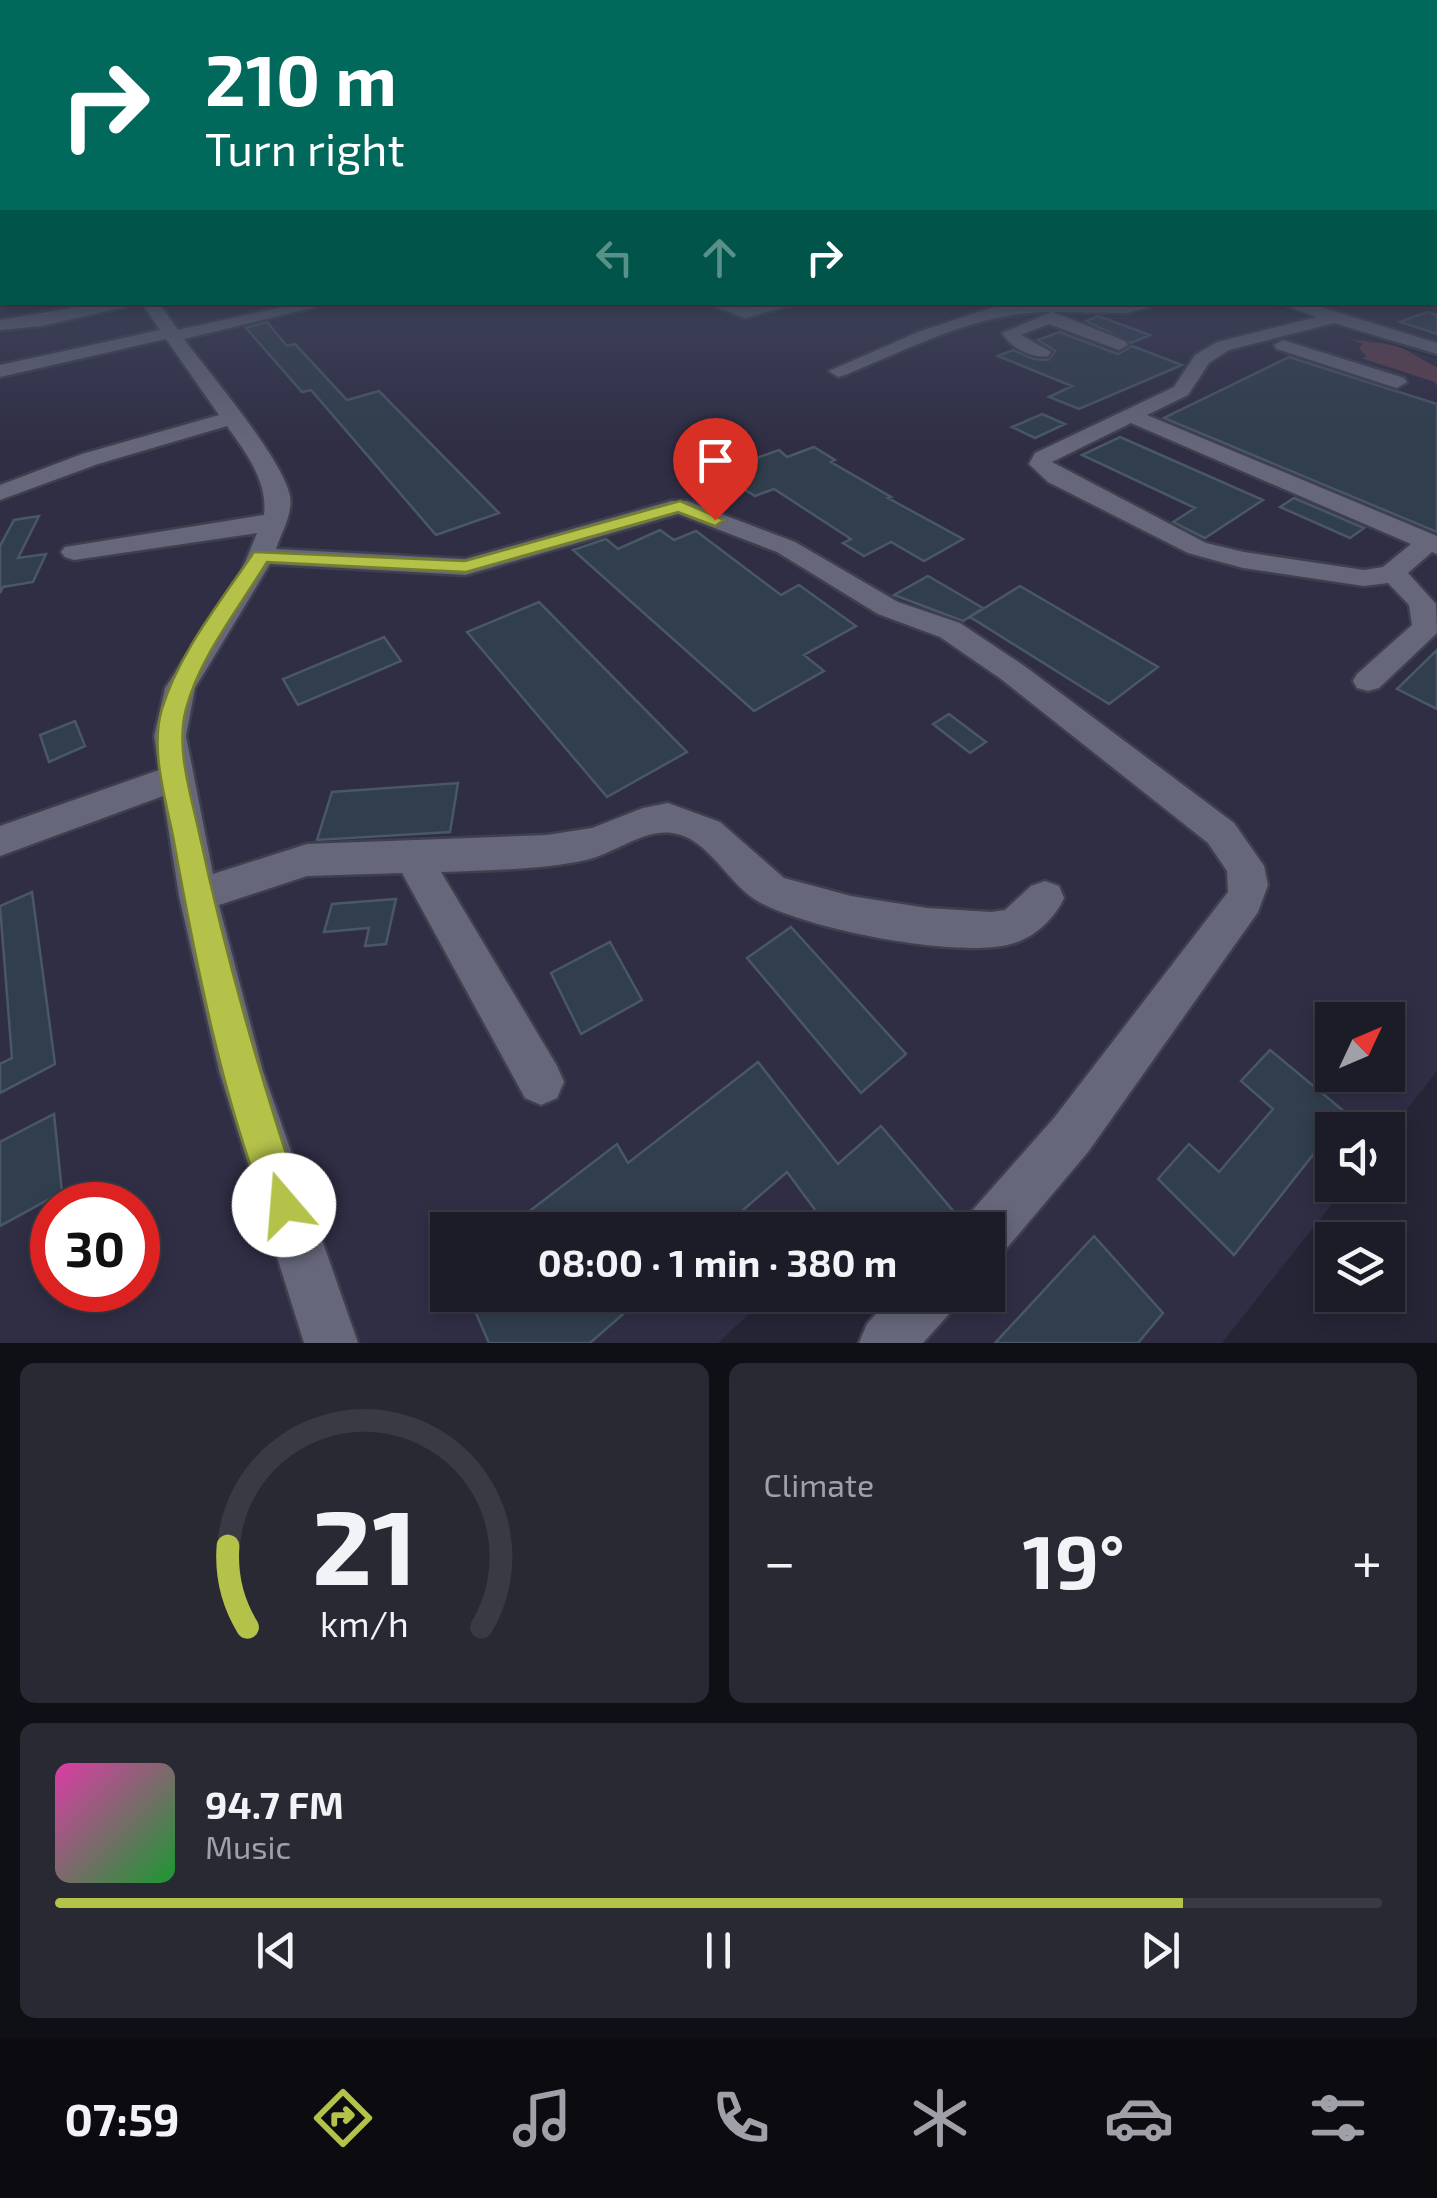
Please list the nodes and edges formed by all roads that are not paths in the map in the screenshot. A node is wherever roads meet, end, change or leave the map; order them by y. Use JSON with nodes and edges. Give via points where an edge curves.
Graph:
{"nodes":[{"id":1,"x":53,"y":320,"type":"edge"},
{"id":2,"x":161,"y":320,"type":"edge"},
{"id":3,"x":244,"y":320,"type":"edge"},
{"id":4,"x":973,"y":320,"type":"edge"},
{"id":5,"x":1044,"y":320,"type":"edge"},
{"id":6,"x":1052,"y":320,"type":"edge"},
{"id":7,"x":1326,"y":320,"type":"junction"},
{"id":8,"x":0,"y":325,"type":"edge"},
{"id":9,"x":172,"y":335,"type":"junction"},
{"id":10,"x":1283,"y":344,"type":"junction"},
{"id":11,"x":1120,"y":345,"type":"dead end"},
{"id":12,"x":1437,"y":349,"type":"edge"},
{"id":13,"x":1042,"y":352,"type":"dead end"},
{"id":14,"x":1256,"y":358,"type":"dead end"},
{"id":15,"x":838,"y":371,"type":"dead end"},
{"id":16,"x":0,"y":372,"type":"edge"},
{"id":17,"x":1397,"y":382,"type":"dead end"},
{"id":18,"x":1132,"y":416,"type":"junction"},
{"id":19,"x":230,"y":418,"type":"junction"},
{"id":20,"x":0,"y":492,"type":"edge"},
{"id":21,"x":274,"y":523,"type":"junction"},
{"id":22,"x":1433,"y":544,"type":"edge"},
{"id":23,"x":74,"y":552,"type":"dead end"},
{"id":24,"x":261,"y":556,"type":"junction"},
{"id":25,"x":1392,"y":573,"type":"junction"},
{"id":26,"x":1368,"y":682,"type":"dead end"},
{"id":27,"x":175,"y":778,"type":"junction"},
{"id":28,"x":0,"y":841,"type":"edge"},
{"id":29,"x":412,"y":856,"type":"junction"},
{"id":30,"x":198,"y":896,"type":"junction"},
{"id":31,"x":1044,"y":898,"type":"dead end"},
{"id":32,"x":541,"y":1082,"type":"dead end"},
{"id":33,"x":1005,"y":1212,"type":"edge"},
{"id":34,"x":914,"y":1312,"type":"edge"},
{"id":35,"x":331,"y":1343,"type":"edge"},
{"id":36,"x":886,"y":1343,"type":"edge"}],
"edges":[{"from":1,"to":8,"type":"street"},
{"from":2,"to":9,"type":"street"},
{"from":3,"to":9,"type":"street"},
{"from":4,"to":15,"type":"street"},
{"from":5,"to":13,"type":"street","via":[[1011,333]]},
{"from":6,"to":11,"type":"street"},
{"from":7,"to":10,"type":"street"},
{"from":7,"to":12,"type":"street"},
{"from":7,"to":18,"type":"street","via":[[1223,346],[1202,359],[1181,391]]},
{"from":9,"to":16,"type":"street"},
{"from":9,"to":19,"type":"street"},
{"from":10,"to":14,"type":"street"},
{"from":10,"to":17,"type":"street"},
{"from":18,"to":22,"type":"street"},
{"from":18,"to":25,"type":"street","via":[[1040,464],[1219,556],[1364,578]]},
{"from":19,"to":20,"type":"street"},
{"from":19,"to":21,"type":"street","via":[[272,479],[278,496]]},
{"from":21,"to":23,"type":"street"},
{"from":21,"to":24,"type":"street"},
{"from":22,"to":25,"type":"street"},
{"from":24,"to":27,"type":"street","via":[[180,688],[170,736]]},
{"from":24,"to":33,"type":"street","via":[[466,566],[680,506],[786,548],[888,608],[950,630],[1222,833],[1245,866],[1244,900],[1071,1135]]},
{"from":25,"to":26,"type":"street","via":[[1429,618]]},
{"from":27,"to":28,"type":"street"},
{"from":27,"to":30,"type":"street"},
{"from":29,"to":30,"type":"street","via":[[307,860]]},
{"from":29,"to":31,"type":"street","via":[[589,845],[664,817],[708,832],[749,875],[801,903],[988,931],[1013,927]]},
{"from":29,"to":32,"type":"street"},
{"from":30,"to":35,"type":"street","via":[[241,1071]]},
{"from":34,"to":36,"type":"street"}]}
